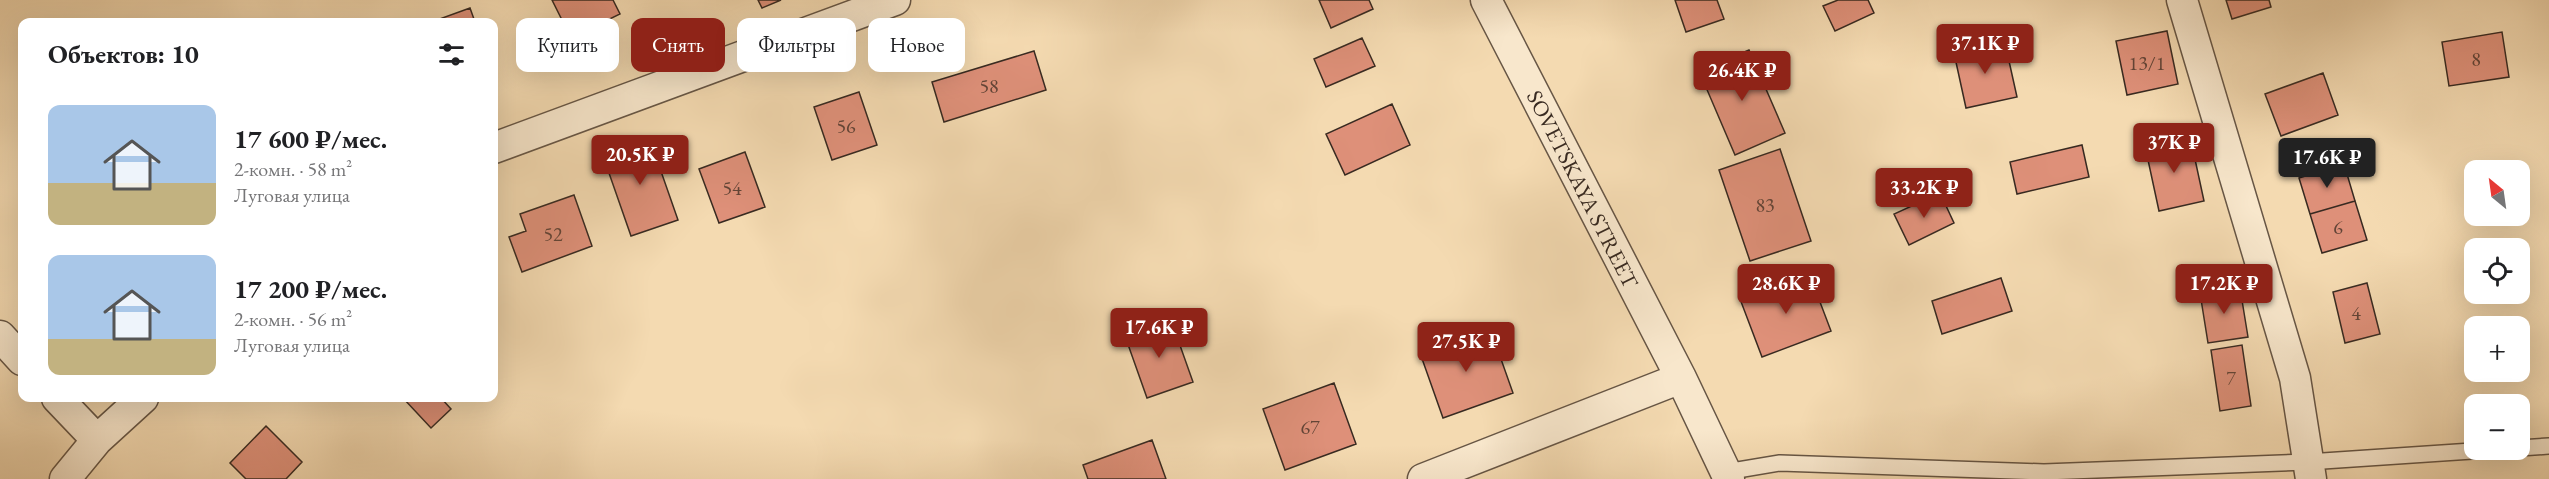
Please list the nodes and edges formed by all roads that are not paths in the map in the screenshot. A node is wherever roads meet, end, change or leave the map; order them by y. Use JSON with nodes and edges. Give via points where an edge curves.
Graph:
{"nodes":[{"id":1,"x":895,"y":0,"type":"edge"},
{"id":2,"x":1486,"y":0,"type":"edge"},
{"id":3,"x":2182,"y":0,"type":"edge"},
{"id":4,"x":498,"y":147,"type":"edge"},
{"id":5,"x":0,"y":336,"type":"edge"},
{"id":6,"x":18,"y":356,"type":"edge"},
{"id":7,"x":1681,"y":378,"type":"junction"},
{"id":8,"x":61,"y":402,"type":"edge"},
{"id":9,"x":139,"y":402,"type":"edge"},
{"id":10,"x":97,"y":440,"type":"junction"},
{"id":11,"x":2549,"y":446,"type":"edge"},
{"id":12,"x":2530,"y":447,"type":"edge"},
{"id":13,"x":2464,"y":453,"type":"edge"},
{"id":14,"x":2309,"y":471,"type":"edge"},
{"id":15,"x":1727,"y":476,"type":"edge"},
{"id":16,"x":65,"y":479,"type":"edge"},
{"id":17,"x":1423,"y":479,"type":"edge"}],
"edges":[{"from":1,"to":4,"type":"street"},
{"from":2,"to":7,"type":"street","name":"SOVETSKAYA STREET"},
{"from":3,"to":14,"type":"street","via":[[2295,378]]},
{"from":5,"to":6,"type":"street"},
{"from":7,"to":15,"type":"street","name":"SOVETSKAYA STREET"},
{"from":7,"to":17,"type":"street"},
{"from":8,"to":10,"type":"street"},
{"from":9,"to":10,"type":"street"},
{"from":10,"to":16,"type":"street"},
{"from":11,"to":12,"type":"lane"},
{"from":13,"to":14,"type":"lane"},
{"from":14,"to":15,"type":"lane","via":[[2044,472],[1780,463]]}]}
